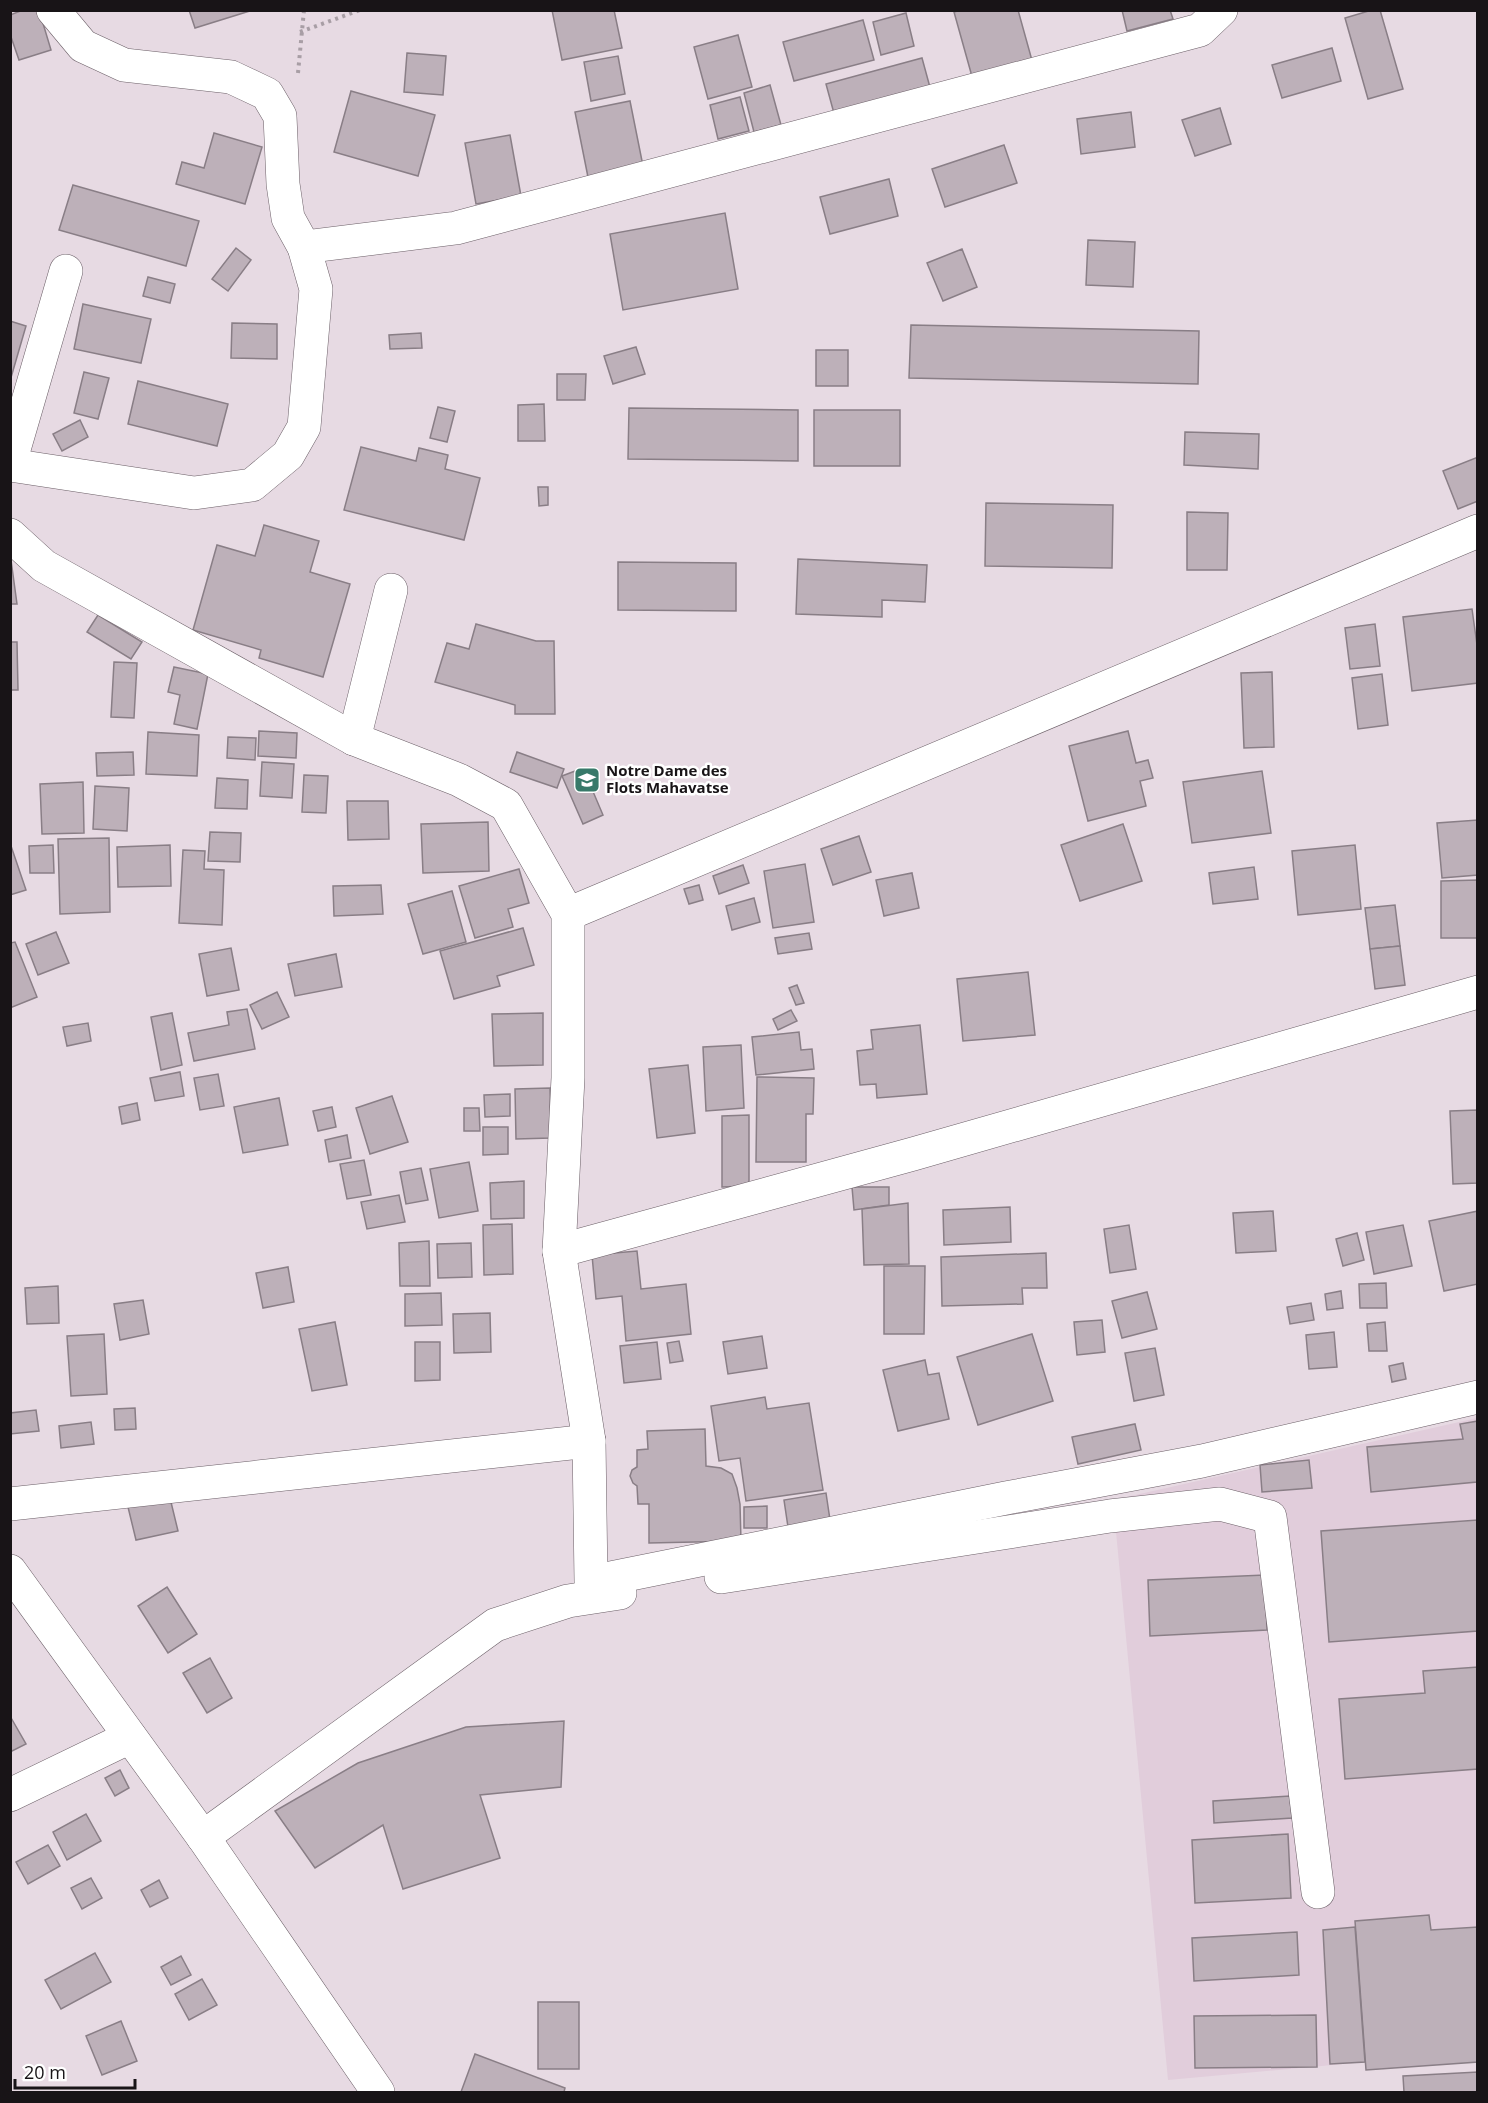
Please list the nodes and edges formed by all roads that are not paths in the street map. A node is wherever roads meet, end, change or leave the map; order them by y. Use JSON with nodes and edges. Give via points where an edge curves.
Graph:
{"nodes":[{"id":1,"x":53,"y":10,"type":"edge"},
{"id":2,"x":1221,"y":10,"type":"edge"},
{"id":3,"x":304,"y":247,"type":"junction"},
{"id":4,"x":66,"y":271,"type":"dead end"},
{"id":5,"x":10,"y":464,"type":"edge"},
{"id":6,"x":1478,"y":531,"type":"edge"},
{"id":7,"x":10,"y":535,"type":"edge"},
{"id":8,"x":391,"y":590,"type":"dead end"},
{"id":9,"x":354,"y":739,"type":"junction"},
{"id":10,"x":568,"y":914,"type":"junction"},
{"id":11,"x":1478,"y":992,"type":"edge"},
{"id":12,"x":559,"y":1251,"type":"junction"},
{"id":13,"x":1478,"y":1397,"type":"edge"},
{"id":14,"x":589,"y":1440,"type":"junction"},
{"id":15,"x":10,"y":1504,"type":"edge"},
{"id":16,"x":10,"y":1571,"type":"edge"},
{"id":17,"x":130,"y":1737,"type":"junction"},
{"id":18,"x":10,"y":1796,"type":"edge"},
{"id":19,"x":203,"y":1837,"type":"junction"},
{"id":20,"x":1318,"y":1892,"type":"dead end"},
{"id":21,"x":378,"y":2092,"type":"edge"}],
"edges":[{"from":1,"to":3,"type":"street","via":[[83,46],[124,65],[231,77],[267,94],[280,116],[288,218]]},
{"from":2,"to":3,"type":"street","via":[[1200,30],[456,228]]},
{"from":3,"to":5,"type":"street","via":[[316,289],[304,427],[288,455],[252,485],[194,493]]},
{"from":4,"to":5,"type":"street"},
{"from":6,"to":10,"type":"street"},
{"from":7,"to":9,"type":"street","via":[[44,566]]},
{"from":8,"to":9,"type":"street"},
{"from":9,"to":10,"type":"street","via":[[459,780],[506,805]]},
{"from":10,"to":12,"type":"street","via":[[568,1078]]},
{"from":11,"to":12,"type":"street"},
{"from":12,"to":14,"type":"street"},
{"from":13,"to":14,"type":"street","via":[[1202,1461],[591,1582]]},
{"from":14,"to":15,"type":"street"},
{"from":16,"to":17,"type":"street"},
{"from":17,"to":18,"type":"street"},
{"from":17,"to":19,"type":"street"},
{"from":19,"to":20,"type":"street","via":[[495,1625],[537,1611],[568,1601],[1098,1517],[1220,1504],[1270,1517]]},
{"from":19,"to":21,"type":"street"}]}
